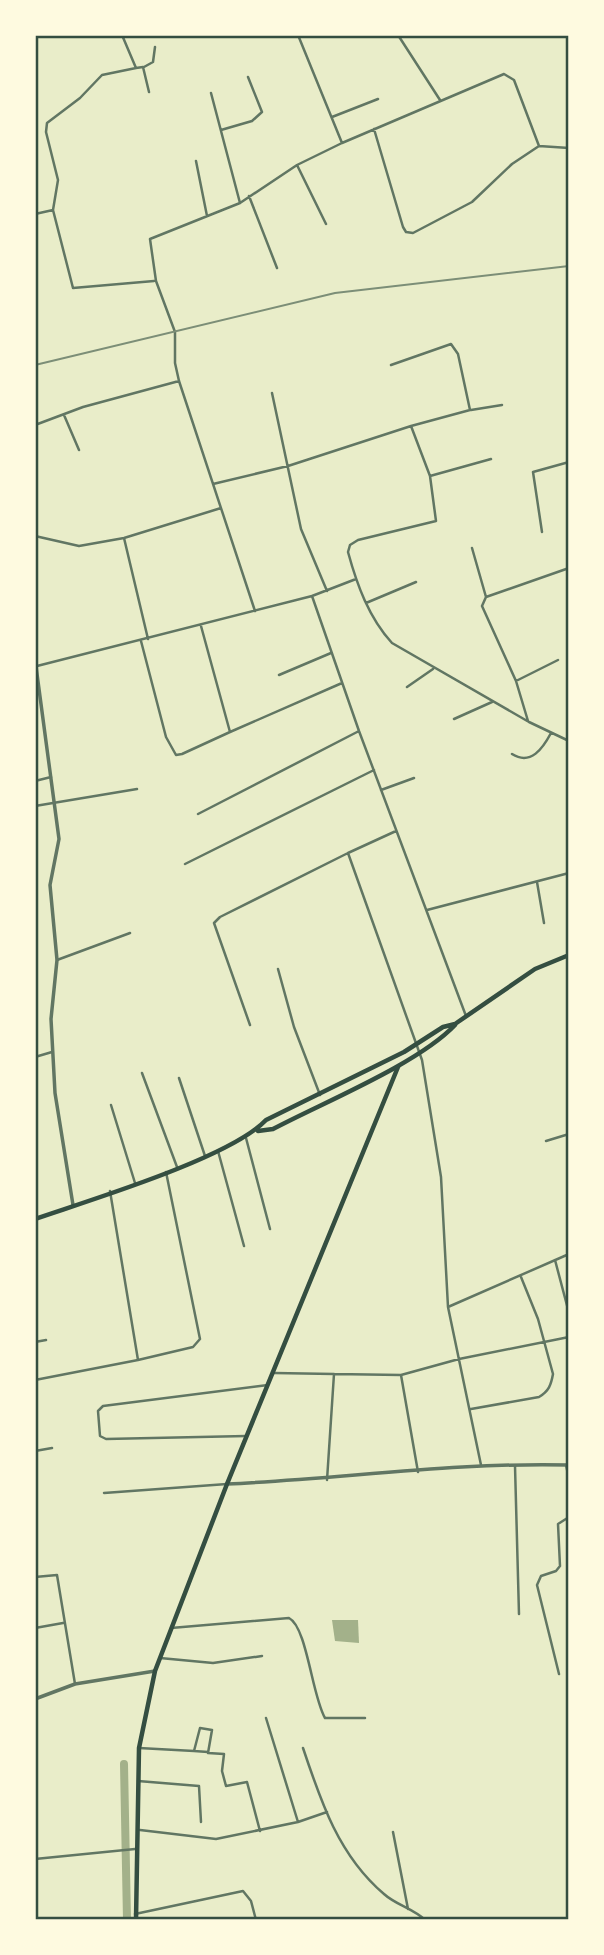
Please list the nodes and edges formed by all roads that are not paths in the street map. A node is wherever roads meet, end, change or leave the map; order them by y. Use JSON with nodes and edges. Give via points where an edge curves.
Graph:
{"nodes":[{"id":1,"x":122,"y":35,"type":"edge"},
{"id":2,"x":298,"y":35,"type":"edge"},
{"id":3,"x":398,"y":35,"type":"edge"},
{"id":4,"x":155,"y":47,"type":"dead end"},
{"id":5,"x":143,"y":67,"type":"junction"},
{"id":6,"x":135,"y":68,"type":"junction"},
{"id":7,"x":248,"y":77,"type":"dead end"},
{"id":8,"x":149,"y":92,"type":"dead end"},
{"id":9,"x":211,"y":93,"type":"dead end"},
{"id":10,"x":378,"y":99,"type":"dead end"},
{"id":11,"x":440,"y":100,"type":"junction"},
{"id":12,"x":331,"y":117,"type":"junction"},
{"id":13,"x":374,"y":129,"type":"junction"},
{"id":14,"x":221,"y":130,"type":"junction"},
{"id":15,"x":342,"y":143,"type":"junction"},
{"id":16,"x":539,"y":146,"type":"junction"},
{"id":17,"x":569,"y":148,"type":"edge"},
{"id":18,"x":196,"y":162,"type":"dead end"},
{"id":19,"x":297,"y":165,"type":"junction"},
{"id":20,"x":249,"y":197,"type":"junction"},
{"id":21,"x":240,"y":203,"type":"junction"},
{"id":22,"x":53,"y":210,"type":"junction"},
{"id":23,"x":35,"y":214,"type":"edge"},
{"id":24,"x":207,"y":216,"type":"junction"},
{"id":25,"x":326,"y":224,"type":"dead end"},
{"id":26,"x":277,"y":268,"type":"dead end"},
{"id":27,"x":156,"y":281,"type":"junction"},
{"id":28,"x":391,"y":365,"type":"dead end"},
{"id":29,"x":179,"y":381,"type":"junction"},
{"id":30,"x":272,"y":393,"type":"dead end"},
{"id":31,"x":502,"y":405,"type":"dead end"},
{"id":32,"x":470,"y":410,"type":"junction"},
{"id":33,"x":64,"y":415,"type":"junction"},
{"id":34,"x":35,"y":425,"type":"edge"},
{"id":35,"x":411,"y":426,"type":"junction"},
{"id":36,"x":79,"y":450,"type":"dead end"},
{"id":37,"x":491,"y":459,"type":"dead end"},
{"id":38,"x":569,"y":462,"type":"edge"},
{"id":39,"x":288,"y":466,"type":"junction"},
{"id":40,"x":430,"y":476,"type":"junction"},
{"id":41,"x":213,"y":484,"type":"junction"},
{"id":42,"x":221,"y":508,"type":"junction"},
{"id":43,"x":542,"y":532,"type":"dead end"},
{"id":44,"x":35,"y":536,"type":"edge"},
{"id":45,"x":124,"y":538,"type":"junction"},
{"id":46,"x":472,"y":548,"type":"dead end"},
{"id":47,"x":569,"y":568,"type":"edge"},
{"id":48,"x":356,"y":579,"type":"junction"},
{"id":49,"x":416,"y":582,"type":"dead end"},
{"id":50,"x":327,"y":591,"type":"junction"},
{"id":51,"x":312,"y":596,"type":"junction"},
{"id":52,"x":486,"y":597,"type":"junction"},
{"id":53,"x":366,"y":603,"type":"junction"},
{"id":54,"x":255,"y":611,"type":"junction"},
{"id":55,"x":201,"y":626,"type":"junction"},
{"id":56,"x":148,"y":639,"type":"junction"},
{"id":57,"x":142,"y":641,"type":"junction"},
{"id":58,"x":331,"y":653,"type":"junction"},
{"id":59,"x":35,"y":659,"type":"edge"},
{"id":60,"x":558,"y":660,"type":"dead end"},
{"id":61,"x":36,"y":666,"type":"edge"},
{"id":62,"x":434,"y":669,"type":"junction"},
{"id":63,"x":279,"y":675,"type":"dead end"},
{"id":64,"x":516,"y":681,"type":"junction"},
{"id":65,"x":342,"y":684,"type":"junction"},
{"id":66,"x":407,"y":687,"type":"dead end"},
{"id":67,"x":494,"y":702,"type":"junction"},
{"id":68,"x":454,"y":719,"type":"dead end"},
{"id":69,"x":529,"y":722,"type":"junction"},
{"id":70,"x":359,"y":731,"type":"junction"},
{"id":71,"x":230,"y":732,"type":"junction"},
{"id":72,"x":551,"y":733,"type":"junction"},
{"id":73,"x":569,"y":741,"type":"edge"},
{"id":74,"x":512,"y":754,"type":"dead end"},
{"id":75,"x":374,"y":770,"type":"junction"},
{"id":76,"x":51,"y":777,"type":"junction"},
{"id":77,"x":414,"y":778,"type":"dead end"},
{"id":78,"x":35,"y":781,"type":"edge"},
{"id":79,"x":137,"y":789,"type":"dead end"},
{"id":80,"x":381,"y":790,"type":"junction"},
{"id":81,"x":55,"y":804,"type":"junction"},
{"id":82,"x":35,"y":806,"type":"edge"},
{"id":83,"x":198,"y":814,"type":"dead end"},
{"id":84,"x":396,"y":831,"type":"junction"},
{"id":85,"x":348,"y":853,"type":"junction"},
{"id":86,"x":185,"y":864,"type":"dead end"},
{"id":87,"x":569,"y":873,"type":"edge"},
{"id":88,"x":537,"y":881,"type":"junction"},
{"id":89,"x":425,"y":911,"type":"junction"},
{"id":90,"x":544,"y":923,"type":"dead end"},
{"id":91,"x":130,"y":933,"type":"dead end"},
{"id":92,"x":569,"y":955,"type":"edge"},
{"id":93,"x":57,"y":960,"type":"junction"},
{"id":94,"x":278,"y":969,"type":"dead end"},
{"id":95,"x":466,"y":1016,"type":"junction"},
{"id":96,"x":456,"y":1024,"type":"junction"},
{"id":97,"x":250,"y":1025,"type":"dead end"},
{"id":98,"x":416,"y":1045,"type":"junction"},
{"id":99,"x":52,"y":1051,"type":"junction"},
{"id":100,"x":420,"y":1052,"type":"junction"},
{"id":101,"x":35,"y":1057,"type":"edge"},
{"id":102,"x":399,"y":1063,"type":"junction"},
{"id":103,"x":142,"y":1073,"type":"dead end"},
{"id":104,"x":179,"y":1078,"type":"dead end"},
{"id":105,"x":320,"y":1095,"type":"junction"},
{"id":106,"x":111,"y":1105,"type":"dead end"},
{"id":107,"x":256,"y":1131,"type":"junction"},
{"id":108,"x":569,"y":1134,"type":"edge"},
{"id":109,"x":246,"y":1137,"type":"junction"},
{"id":110,"x":546,"y":1141,"type":"dead end"},
{"id":111,"x":218,"y":1151,"type":"junction"},
{"id":112,"x":205,"y":1156,"type":"junction"},
{"id":113,"x":177,"y":1167,"type":"junction"},
{"id":114,"x":166,"y":1171,"type":"junction"},
{"id":115,"x":135,"y":1182,"type":"junction"},
{"id":116,"x":110,"y":1191,"type":"junction"},
{"id":117,"x":73,"y":1205,"type":"junction"},
{"id":118,"x":35,"y":1219,"type":"edge"},
{"id":119,"x":270,"y":1229,"type":"dead end"},
{"id":120,"x":244,"y":1246,"type":"dead end"},
{"id":121,"x":569,"y":1254,"type":"edge"},
{"id":122,"x":555,"y":1261,"type":"junction"},
{"id":123,"x":521,"y":1277,"type":"junction"},
{"id":124,"x":448,"y":1307,"type":"junction"},
{"id":125,"x":569,"y":1313,"type":"edge"},
{"id":126,"x":569,"y":1337,"type":"edge"},
{"id":127,"x":46,"y":1340,"type":"dead end"},
{"id":128,"x":35,"y":1342,"type":"edge"},
{"id":129,"x":544,"y":1343,"type":"junction"},
{"id":130,"x":459,"y":1359,"type":"junction"},
{"id":131,"x":138,"y":1360,"type":"junction"},
{"id":132,"x":274,"y":1373,"type":"junction"},
{"id":133,"x":334,"y":1374,"type":"junction"},
{"id":134,"x":401,"y":1376,"type":"junction"},
{"id":135,"x":35,"y":1380,"type":"edge"},
{"id":136,"x":268,"y":1385,"type":"junction"},
{"id":137,"x":470,"y":1409,"type":"junction"},
{"id":138,"x":246,"y":1436,"type":"junction"},
{"id":139,"x":52,"y":1448,"type":"dead end"},
{"id":140,"x":35,"y":1451,"type":"edge"},
{"id":141,"x":568,"y":1465,"type":"edge"},
{"id":142,"x":482,"y":1466,"type":"junction"},
{"id":143,"x":515,"y":1466,"type":"junction"},
{"id":144,"x":418,"y":1472,"type":"junction"},
{"id":145,"x":569,"y":1479,"type":"edge"},
{"id":146,"x":327,"y":1480,"type":"junction"},
{"id":147,"x":227,"y":1484,"type":"junction"},
{"id":148,"x":104,"y":1493,"type":"dead end"},
{"id":149,"x":569,"y":1517,"type":"edge"},
{"id":150,"x":35,"y":1577,"type":"edge"},
{"id":151,"x":519,"y":1614,"type":"dead end"},
{"id":152,"x":64,"y":1623,"type":"junction"},
{"id":153,"x":35,"y":1628,"type":"edge"},
{"id":154,"x":171,"y":1628,"type":"junction"},
{"id":155,"x":262,"y":1656,"type":"dead end"},
{"id":156,"x":160,"y":1658,"type":"junction"},
{"id":157,"x":155,"y":1671,"type":"junction"},
{"id":158,"x":559,"y":1674,"type":"dead end"},
{"id":159,"x":75,"y":1684,"type":"junction"},
{"id":160,"x":35,"y":1699,"type":"edge"},
{"id":161,"x":266,"y":1718,"type":"dead end"},
{"id":162,"x":365,"y":1718,"type":"dead end"},
{"id":163,"x":139,"y":1748,"type":"junction"},
{"id":164,"x":303,"y":1748,"type":"dead end"},
{"id":165,"x":195,"y":1751,"type":"junction"},
{"id":166,"x":208,"y":1753,"type":"junction"},
{"id":167,"x":138,"y":1781,"type":"junction"},
{"id":168,"x":327,"y":1812,"type":"junction"},
{"id":169,"x":201,"y":1822,"type":"dead end"},
{"id":170,"x":298,"y":1822,"type":"junction"},
{"id":171,"x":136,"y":1830,"type":"junction"},
{"id":172,"x":260,"y":1831,"type":"junction"},
{"id":173,"x":393,"y":1832,"type":"dead end"},
{"id":174,"x":133,"y":1850,"type":"junction"},
{"id":175,"x":35,"y":1859,"type":"edge"},
{"id":176,"x":408,"y":1909,"type":"junction"},
{"id":177,"x":136,"y":1917,"type":"edge"},
{"id":178,"x":256,"y":1920,"type":"edge"},
{"id":179,"x":425,"y":1920,"type":"edge"}],
"edges":[{"from":1,"to":6,"type":"street"},
{"from":2,"to":12,"type":"street"},
{"from":3,"to":11,"type":"street"},
{"from":4,"to":5,"type":"street","via":[[153,62]]},
{"from":5,"to":6,"type":"street"},
{"from":5,"to":8,"type":"street"},
{"from":6,"to":22,"type":"street","via":[[102,75],[47,123],[58,180]]},
{"from":7,"to":14,"type":"street","via":[[262,112],[252,121]]},
{"from":9,"to":14,"type":"street"},
{"from":10,"to":12,"type":"street"},
{"from":11,"to":13,"type":"street"},
{"from":11,"to":16,"type":"street","via":[[498,76],[510,76]]},
{"from":12,"to":15,"type":"street"},
{"from":13,"to":15,"type":"street"},
{"from":13,"to":16,"type":"street","via":[[403,227],[413,233],[472,202],[512,164]]},
{"from":14,"to":21,"type":"street"},
{"from":15,"to":19,"type":"street"},
{"from":16,"to":17,"type":"street"},
{"from":18,"to":24,"type":"street"},
{"from":19,"to":20,"type":"street"},
{"from":19,"to":25,"type":"street"},
{"from":20,"to":21,"type":"street"},
{"from":20,"to":26,"type":"street"},
{"from":21,"to":24,"type":"street"},
{"from":22,"to":23,"type":"street"},
{"from":22,"to":27,"type":"street","via":[[72,288]]},
{"from":24,"to":27,"type":"street","via":[[150,239]]},
{"from":27,"to":29,"type":"street","via":[[175,332]]},
{"from":28,"to":32,"type":"street","via":[[446,344],[455,346]]},
{"from":29,"to":33,"type":"street"},
{"from":29,"to":41,"type":"street"},
{"from":30,"to":39,"type":"street"},
{"from":31,"to":32,"type":"street"},
{"from":32,"to":35,"type":"street"},
{"from":33,"to":34,"type":"street"},
{"from":33,"to":36,"type":"street"},
{"from":35,"to":39,"type":"street"},
{"from":35,"to":40,"type":"street"},
{"from":37,"to":40,"type":"street"},
{"from":38,"to":43,"type":"street","via":[[533,472]]},
{"from":39,"to":41,"type":"street"},
{"from":39,"to":50,"type":"street","via":[[302,529]]},
{"from":40,"to":48,"type":"street","via":[[433,524],[350,545]]},
{"from":41,"to":42,"type":"street"},
{"from":42,"to":45,"type":"street"},
{"from":42,"to":54,"type":"street"},
{"from":44,"to":45,"type":"street","via":[[79,546]]},
{"from":45,"to":56,"type":"street"},
{"from":46,"to":52,"type":"street"},
{"from":47,"to":52,"type":"street"},
{"from":48,"to":50,"type":"street"},
{"from":48,"to":53,"type":"street"},
{"from":49,"to":53,"type":"street"},
{"from":50,"to":51,"type":"street"},
{"from":51,"to":54,"type":"street"},
{"from":51,"to":58,"type":"street"},
{"from":52,"to":64,"type":"street","via":[[482,606]]},
{"from":53,"to":62,"type":"street","via":[[392,643]]},
{"from":54,"to":55,"type":"street"},
{"from":55,"to":56,"type":"street"},
{"from":55,"to":71,"type":"street"},
{"from":56,"to":57,"type":"street"},
{"from":57,"to":61,"type":"street"},
{"from":57,"to":71,"type":"street","via":[[166,737],[176,755]]},
{"from":58,"to":63,"type":"street"},
{"from":58,"to":65,"type":"street"},
{"from":59,"to":61,"type":"street"},
{"from":60,"to":64,"type":"street"},
{"from":61,"to":76,"type":"street"},
{"from":62,"to":66,"type":"street"},
{"from":62,"to":67,"type":"street"},
{"from":64,"to":69,"type":"street"},
{"from":65,"to":70,"type":"street"},
{"from":65,"to":71,"type":"street"},
{"from":67,"to":68,"type":"street"},
{"from":67,"to":69,"type":"street"},
{"from":69,"to":72,"type":"street"},
{"from":70,"to":75,"type":"street"},
{"from":70,"to":83,"type":"street"},
{"from":72,"to":73,"type":"street"},
{"from":72,"to":74,"type":"street","via":[[542,750],[529,758]]},
{"from":75,"to":80,"type":"street"},
{"from":75,"to":86,"type":"street"},
{"from":76,"to":78,"type":"street"},
{"from":76,"to":81,"type":"street"},
{"from":77,"to":80,"type":"street"},
{"from":79,"to":81,"type":"street"},
{"from":80,"to":84,"type":"street"},
{"from":81,"to":82,"type":"street"},
{"from":81,"to":93,"type":"street","via":[[59,839],[50,885]]},
{"from":84,"to":85,"type":"street"},
{"from":84,"to":89,"type":"street"},
{"from":85,"to":97,"type":"street","via":[[214,923]]},
{"from":85,"to":98,"type":"street"},
{"from":87,"to":88,"type":"street"},
{"from":88,"to":89,"type":"street"},
{"from":88,"to":90,"type":"street"},
{"from":89,"to":95,"type":"street"},
{"from":91,"to":93,"type":"street"},
{"from":92,"to":95,"type":"main road","via":[[536,969]]},
{"from":93,"to":99,"type":"street"},
{"from":94,"to":105,"type":"street"},
{"from":95,"to":96,"type":"main road"},
{"from":96,"to":98,"type":"main road"},
{"from":96,"to":100,"type":"main road"},
{"from":98,"to":100,"type":"street"},
{"from":98,"to":105,"type":"main road"},
{"from":99,"to":101,"type":"street"},
{"from":99,"to":117,"type":"street"},
{"from":100,"to":102,"type":"main road"},
{"from":100,"to":124,"type":"street","via":[[441,1177]]},
{"from":102,"to":107,"type":"main road","via":[[273,1129]]},
{"from":102,"to":132,"type":"main road"},
{"from":103,"to":113,"type":"street"},
{"from":104,"to":112,"type":"street"},
{"from":105,"to":107,"type":"main road","via":[[266,1120]]},
{"from":106,"to":115,"type":"street"},
{"from":107,"to":109,"type":"main road"},
{"from":108,"to":110,"type":"street"},
{"from":109,"to":111,"type":"main road"},
{"from":109,"to":119,"type":"street"},
{"from":111,"to":112,"type":"main road"},
{"from":111,"to":120,"type":"street"},
{"from":112,"to":113,"type":"main road"},
{"from":113,"to":114,"type":"main road"},
{"from":114,"to":115,"type":"main road"},
{"from":114,"to":131,"type":"street","via":[[200,1339],[194,1347]]},
{"from":115,"to":116,"type":"main road"},
{"from":116,"to":117,"type":"main road"},
{"from":116,"to":131,"type":"street"},
{"from":117,"to":118,"type":"main road"},
{"from":121,"to":122,"type":"street"},
{"from":122,"to":123,"type":"street"},
{"from":122,"to":125,"type":"street"},
{"from":123,"to":124,"type":"street"},
{"from":123,"to":129,"type":"street"},
{"from":124,"to":130,"type":"street"},
{"from":126,"to":129,"type":"street"},
{"from":127,"to":128,"type":"street"},
{"from":129,"to":130,"type":"street"},
{"from":129,"to":137,"type":"street","via":[[553,1374],[547,1392]]},
{"from":130,"to":134,"type":"street"},
{"from":130,"to":137,"type":"street"},
{"from":131,"to":135,"type":"street"},
{"from":132,"to":133,"type":"street"},
{"from":132,"to":136,"type":"main road"},
{"from":133,"to":134,"type":"street"},
{"from":133,"to":146,"type":"street"},
{"from":134,"to":144,"type":"street"},
{"from":136,"to":138,"type":"main road"},
{"from":136,"to":138,"type":"street","via":[[103,1406],[98,1411],[100,1436],[106,1439]]},
{"from":137,"to":142,"type":"street"},
{"from":138,"to":147,"type":"main road"},
{"from":139,"to":140,"type":"street"},
{"from":141,"to":143,"type":"street"},
{"from":141,"to":145,"type":"street"},
{"from":142,"to":143,"type":"street"},
{"from":142,"to":144,"type":"street"},
{"from":143,"to":151,"type":"street"},
{"from":144,"to":146,"type":"street"},
{"from":146,"to":147,"type":"street"},
{"from":147,"to":148,"type":"street"},
{"from":147,"to":154,"type":"main road"},
{"from":149,"to":158,"type":"street","via":[[558,1524],[559,1566],[541,1576],[537,1585]]},
{"from":150,"to":152,"type":"street","via":[[57,1576]]},
{"from":152,"to":153,"type":"street"},
{"from":152,"to":159,"type":"street"},
{"from":154,"to":156,"type":"main road"},
{"from":154,"to":162,"type":"street","via":[[296,1621],[325,1718]]},
{"from":155,"to":156,"type":"street","via":[[212,1663]]},
{"from":156,"to":157,"type":"main road"},
{"from":157,"to":159,"type":"street"},
{"from":157,"to":163,"type":"main road"},
{"from":159,"to":160,"type":"street"},
{"from":161,"to":170,"type":"street"},
{"from":163,"to":165,"type":"street"},
{"from":163,"to":167,"type":"main road"},
{"from":164,"to":168,"type":"street"},
{"from":165,"to":166,"type":"street"},
{"from":165,"to":166,"type":"street","via":[[200,1728],[212,1730]]},
{"from":166,"to":172,"type":"street","via":[[224,1754],[226,1786],[247,1782]]},
{"from":167,"to":169,"type":"street","via":[[199,1786]]},
{"from":167,"to":171,"type":"main road"},
{"from":168,"to":170,"type":"street"},
{"from":168,"to":176,"type":"street","via":[[357,1868],[386,1896]]},
{"from":170,"to":172,"type":"street"},
{"from":171,"to":172,"type":"street","via":[[216,1839]]},
{"from":171,"to":174,"type":"main road"},
{"from":173,"to":176,"type":"street"},
{"from":174,"to":175,"type":"street"},
{"from":174,"to":177,"type":"main road"},
{"from":176,"to":179,"type":"street"},
{"from":177,"to":178,"type":"street","via":[[243,1891]]}]}
